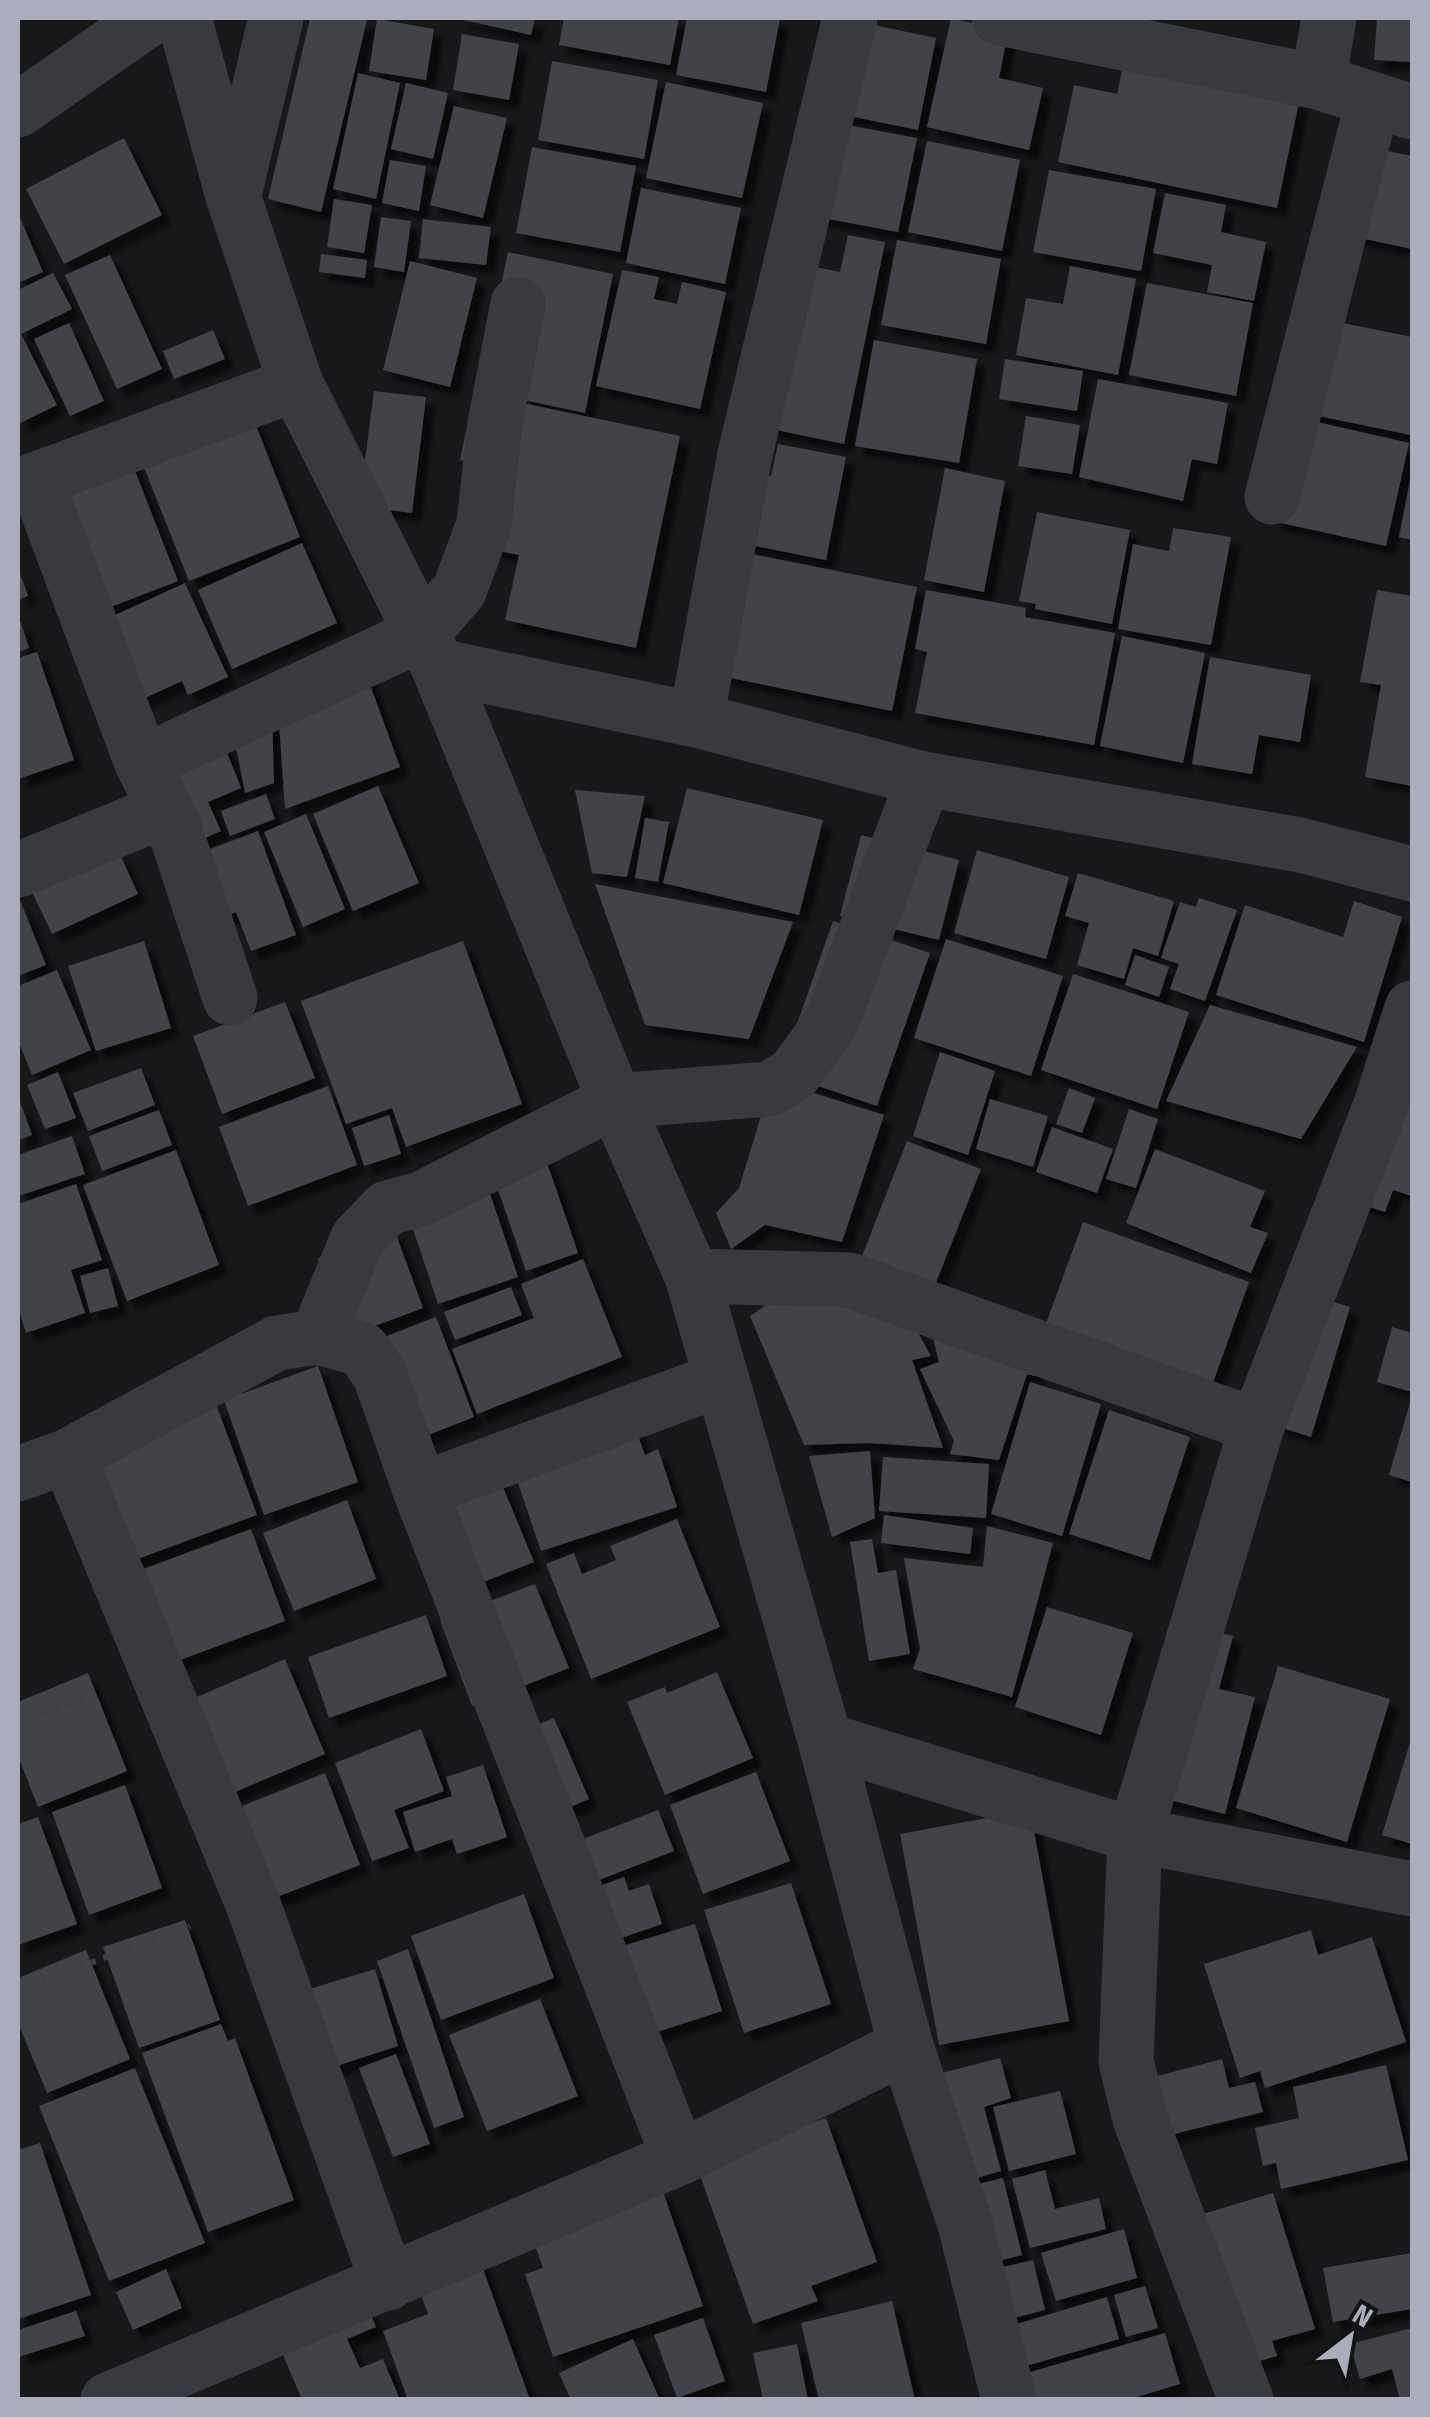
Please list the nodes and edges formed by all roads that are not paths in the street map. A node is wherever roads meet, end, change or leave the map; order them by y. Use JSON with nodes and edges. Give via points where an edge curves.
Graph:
{"nodes":[{"id":1,"x":150,"y":18,"type":"edge"},
{"id":2,"x":184,"y":18,"type":"edge"},
{"id":3,"x":276,"y":18,"type":"edge"},
{"id":4,"x":850,"y":18,"type":"edge"},
{"id":5,"x":999,"y":18,"type":"edge"},
{"id":6,"x":1329,"y":18,"type":"edge"},
{"id":7,"x":1318,"y":82,"type":"junction"},
{"id":8,"x":1393,"y":106,"type":"edge"},
{"id":9,"x":18,"y":110,"type":"edge"},
{"id":10,"x":233,"y":196,"type":"junction"},
{"id":11,"x":518,"y":304,"type":"dead end"},
{"id":12,"x":296,"y":384,"type":"junction"},
{"id":13,"x":26,"y":483,"type":"edge"},
{"id":14,"x":1272,"y":497,"type":"dead end"},
{"id":15,"x":430,"y":650,"type":"junction"},
{"id":16,"x":696,"y":720,"type":"junction"},
{"id":17,"x":924,"y":780,"type":"junction"},
{"id":18,"x":153,"y":786,"type":"junction"},
{"id":19,"x":18,"y":870,"type":"edge"},
{"id":20,"x":1412,"y":874,"type":"edge"},
{"id":21,"x":230,"y":998,"type":"dead end"},
{"id":22,"x":1412,"y":1008,"type":"edge"},
{"id":23,"x":615,"y":1102,"type":"junction"},
{"id":24,"x":692,"y":1276,"type":"junction"},
{"id":25,"x":317,"y":1337,"type":"junction"},
{"id":26,"x":722,"y":1378,"type":"junction"},
{"id":27,"x":1257,"y":1426,"type":"junction"},
{"id":28,"x":68,"y":1456,"type":"junction"},
{"id":29,"x":18,"y":1474,"type":"edge"},
{"id":30,"x":420,"y":1490,"type":"junction"},
{"id":31,"x":825,"y":1740,"type":"junction"},
{"id":32,"x":1136,"y":1835,"type":"junction"},
{"id":33,"x":1412,"y":1889,"type":"edge"},
{"id":34,"x":906,"y":2046,"type":"junction"},
{"id":35,"x":679,"y":2158,"type":"junction"},
{"id":36,"x":388,"y":2283,"type":"junction"},
{"id":37,"x":108,"y":2400,"type":"edge"},
{"id":38,"x":1009,"y":2400,"type":"edge"},
{"id":39,"x":1246,"y":2400,"type":"edge"}],
"edges":[{"from":1,"to":9,"type":"street"},
{"from":2,"to":10,"type":"street"},
{"from":3,"to":10,"type":"street"},
{"from":4,"to":16,"type":"street","via":[[745,454]]},
{"from":5,"to":7,"type":"street"},
{"from":6,"to":7,"type":"street"},
{"from":7,"to":8,"type":"street"},
{"from":8,"to":14,"type":"street"},
{"from":10,"to":12,"type":"street"},
{"from":11,"to":15,"type":"street","via":[[484,524]]},
{"from":12,"to":13,"type":"street"},
{"from":12,"to":15,"type":"street"},
{"from":13,"to":18,"type":"street"},
{"from":15,"to":16,"type":"street"},
{"from":15,"to":18,"type":"street"},
{"from":15,"to":23,"type":"street"},
{"from":16,"to":17,"type":"street"},
{"from":17,"to":20,"type":"street","via":[[1300,845]]},
{"from":17,"to":23,"type":"street","via":[[831,1023],[794,1074],[769,1089]]},
{"from":18,"to":19,"type":"street"},
{"from":18,"to":21,"type":"street"},
{"from":22,"to":27,"type":"street"},
{"from":23,"to":24,"type":"street"},
{"from":23,"to":25,"type":"street","via":[[420,1199],[387,1208],[358,1238]]},
{"from":24,"to":26,"type":"street"},
{"from":24,"to":27,"type":"street","via":[[849,1280]]},
{"from":25,"to":28,"type":"street","via":[[277,1343]]},
{"from":25,"to":30,"type":"street","via":[[362,1350],[380,1375]]},
{"from":26,"to":30,"type":"street"},
{"from":26,"to":31,"type":"street"},
{"from":27,"to":32,"type":"street"},
{"from":28,"to":29,"type":"street"},
{"from":28,"to":36,"type":"street","via":[[252,1904]]},
{"from":30,"to":35,"type":"street"},
{"from":31,"to":32,"type":"street"},
{"from":31,"to":34,"type":"street"},
{"from":32,"to":33,"type":"street"},
{"from":32,"to":39,"type":"street","via":[[1126,2061],[1140,2120]]},
{"from":34,"to":35,"type":"street"},
{"from":34,"to":38,"type":"street","via":[[964,2224]]},
{"from":35,"to":36,"type":"street"},
{"from":36,"to":37,"type":"street"}]}
